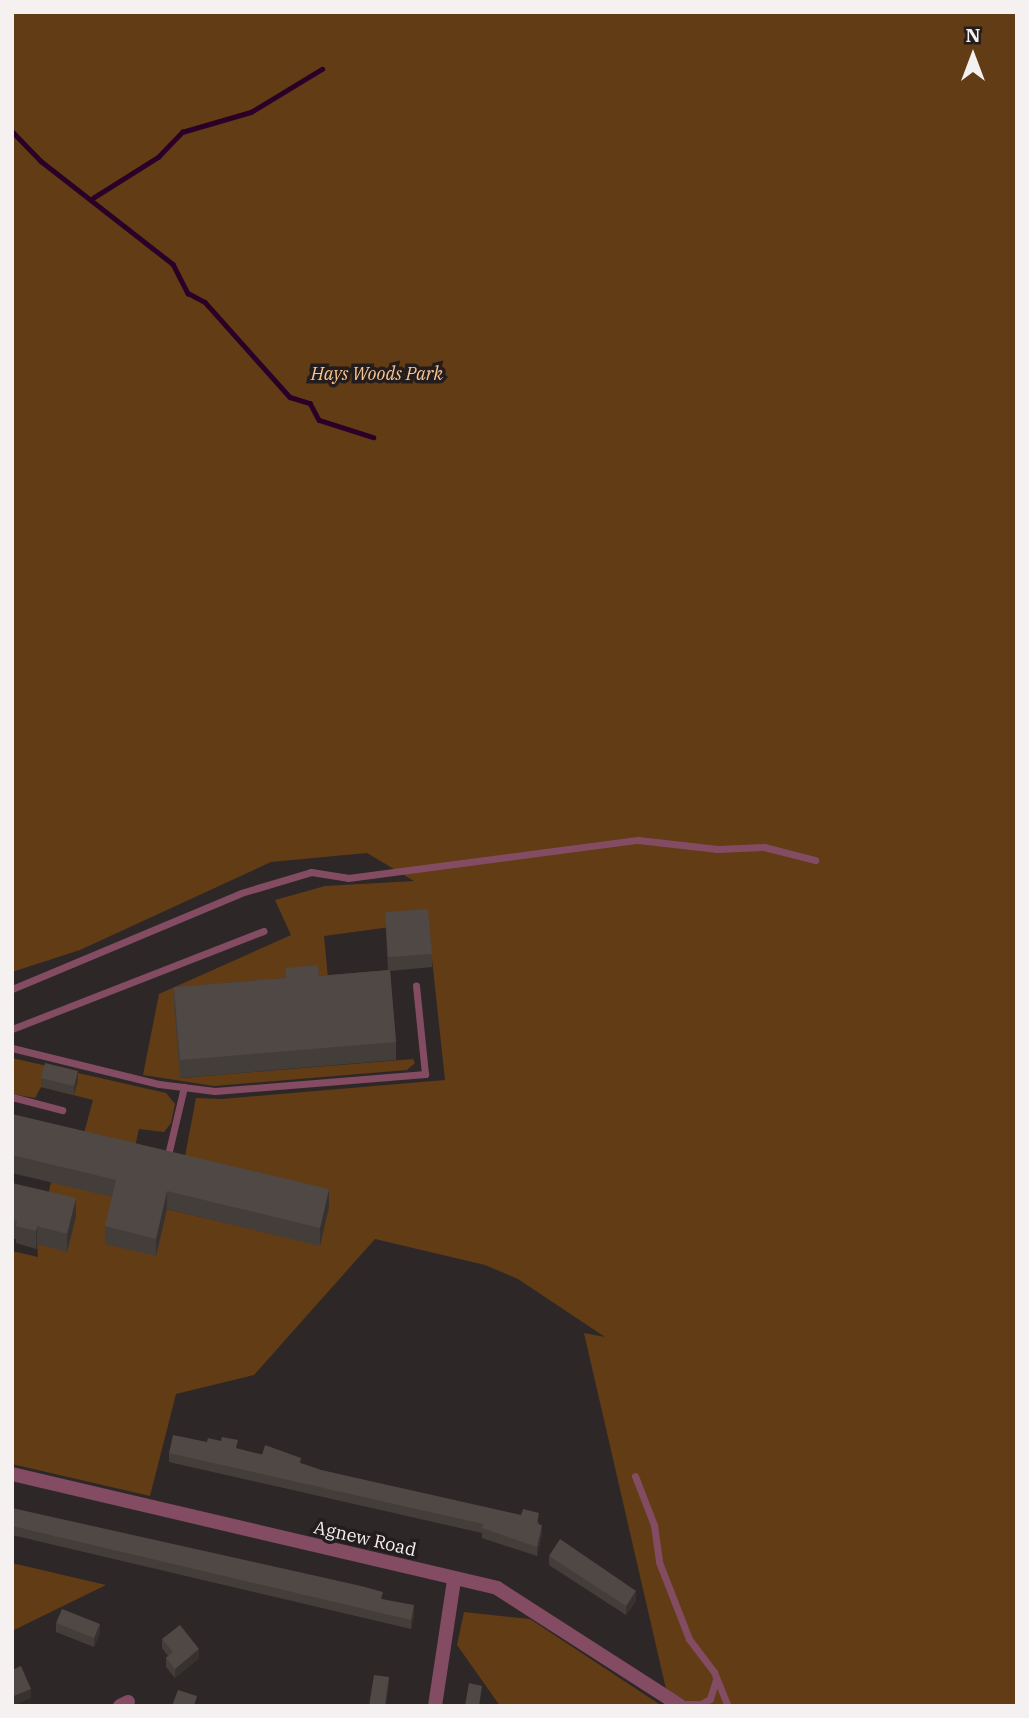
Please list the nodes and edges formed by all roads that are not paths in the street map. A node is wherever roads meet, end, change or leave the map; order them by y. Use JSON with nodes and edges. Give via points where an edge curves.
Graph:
{"nodes":[{"id":1,"x":815,"y":860,"type":"dead end"},
{"id":2,"x":264,"y":931,"type":"dead end"},
{"id":3,"x":416,"y":985,"type":"dead end"},
{"id":4,"x":12,"y":989,"type":"edge"},
{"id":5,"x":12,"y":1029,"type":"edge"},
{"id":6,"x":12,"y":1048,"type":"edge"},
{"id":7,"x":184,"y":1087,"type":"junction"},
{"id":8,"x":12,"y":1097,"type":"edge"},
{"id":9,"x":62,"y":1110,"type":"dead end"},
{"id":10,"x":168,"y":1155,"type":"edge"},
{"id":11,"x":12,"y":1474,"type":"edge"},
{"id":12,"x":635,"y":1476,"type":"dead end"},
{"id":13,"x":454,"y":1580,"type":"junction"},
{"id":14,"x":714,"y":1672,"type":"junction"},
{"id":15,"x":679,"y":1705,"type":"edge"},
{"id":16,"x":435,"y":1706,"type":"edge"},
{"id":17,"x":728,"y":1706,"type":"edge"}],
"edges":[{"from":1,"to":4,"type":"lane","via":[[764,847],[717,849],[638,840],[348,878],[311,872],[241,892]]},
{"from":2,"to":5,"type":"lane"},
{"from":3,"to":7,"type":"lane","via":[[425,1074],[215,1091]]},
{"from":6,"to":7,"type":"lane"},
{"from":7,"to":10,"type":"lane"},
{"from":8,"to":9,"type":"lane"},
{"from":11,"to":13,"type":"street","name":"Agnew Road"},
{"from":12,"to":14,"type":"lane","via":[[654,1525],[659,1562],[690,1639]]},
{"from":13,"to":15,"type":"street","name":"Agnew Road","via":[[497,1588]]},
{"from":13,"to":16,"type":"street"},
{"from":14,"to":15,"type":"lane","via":[[710,1699]]},
{"from":14,"to":17,"type":"lane"}]}
